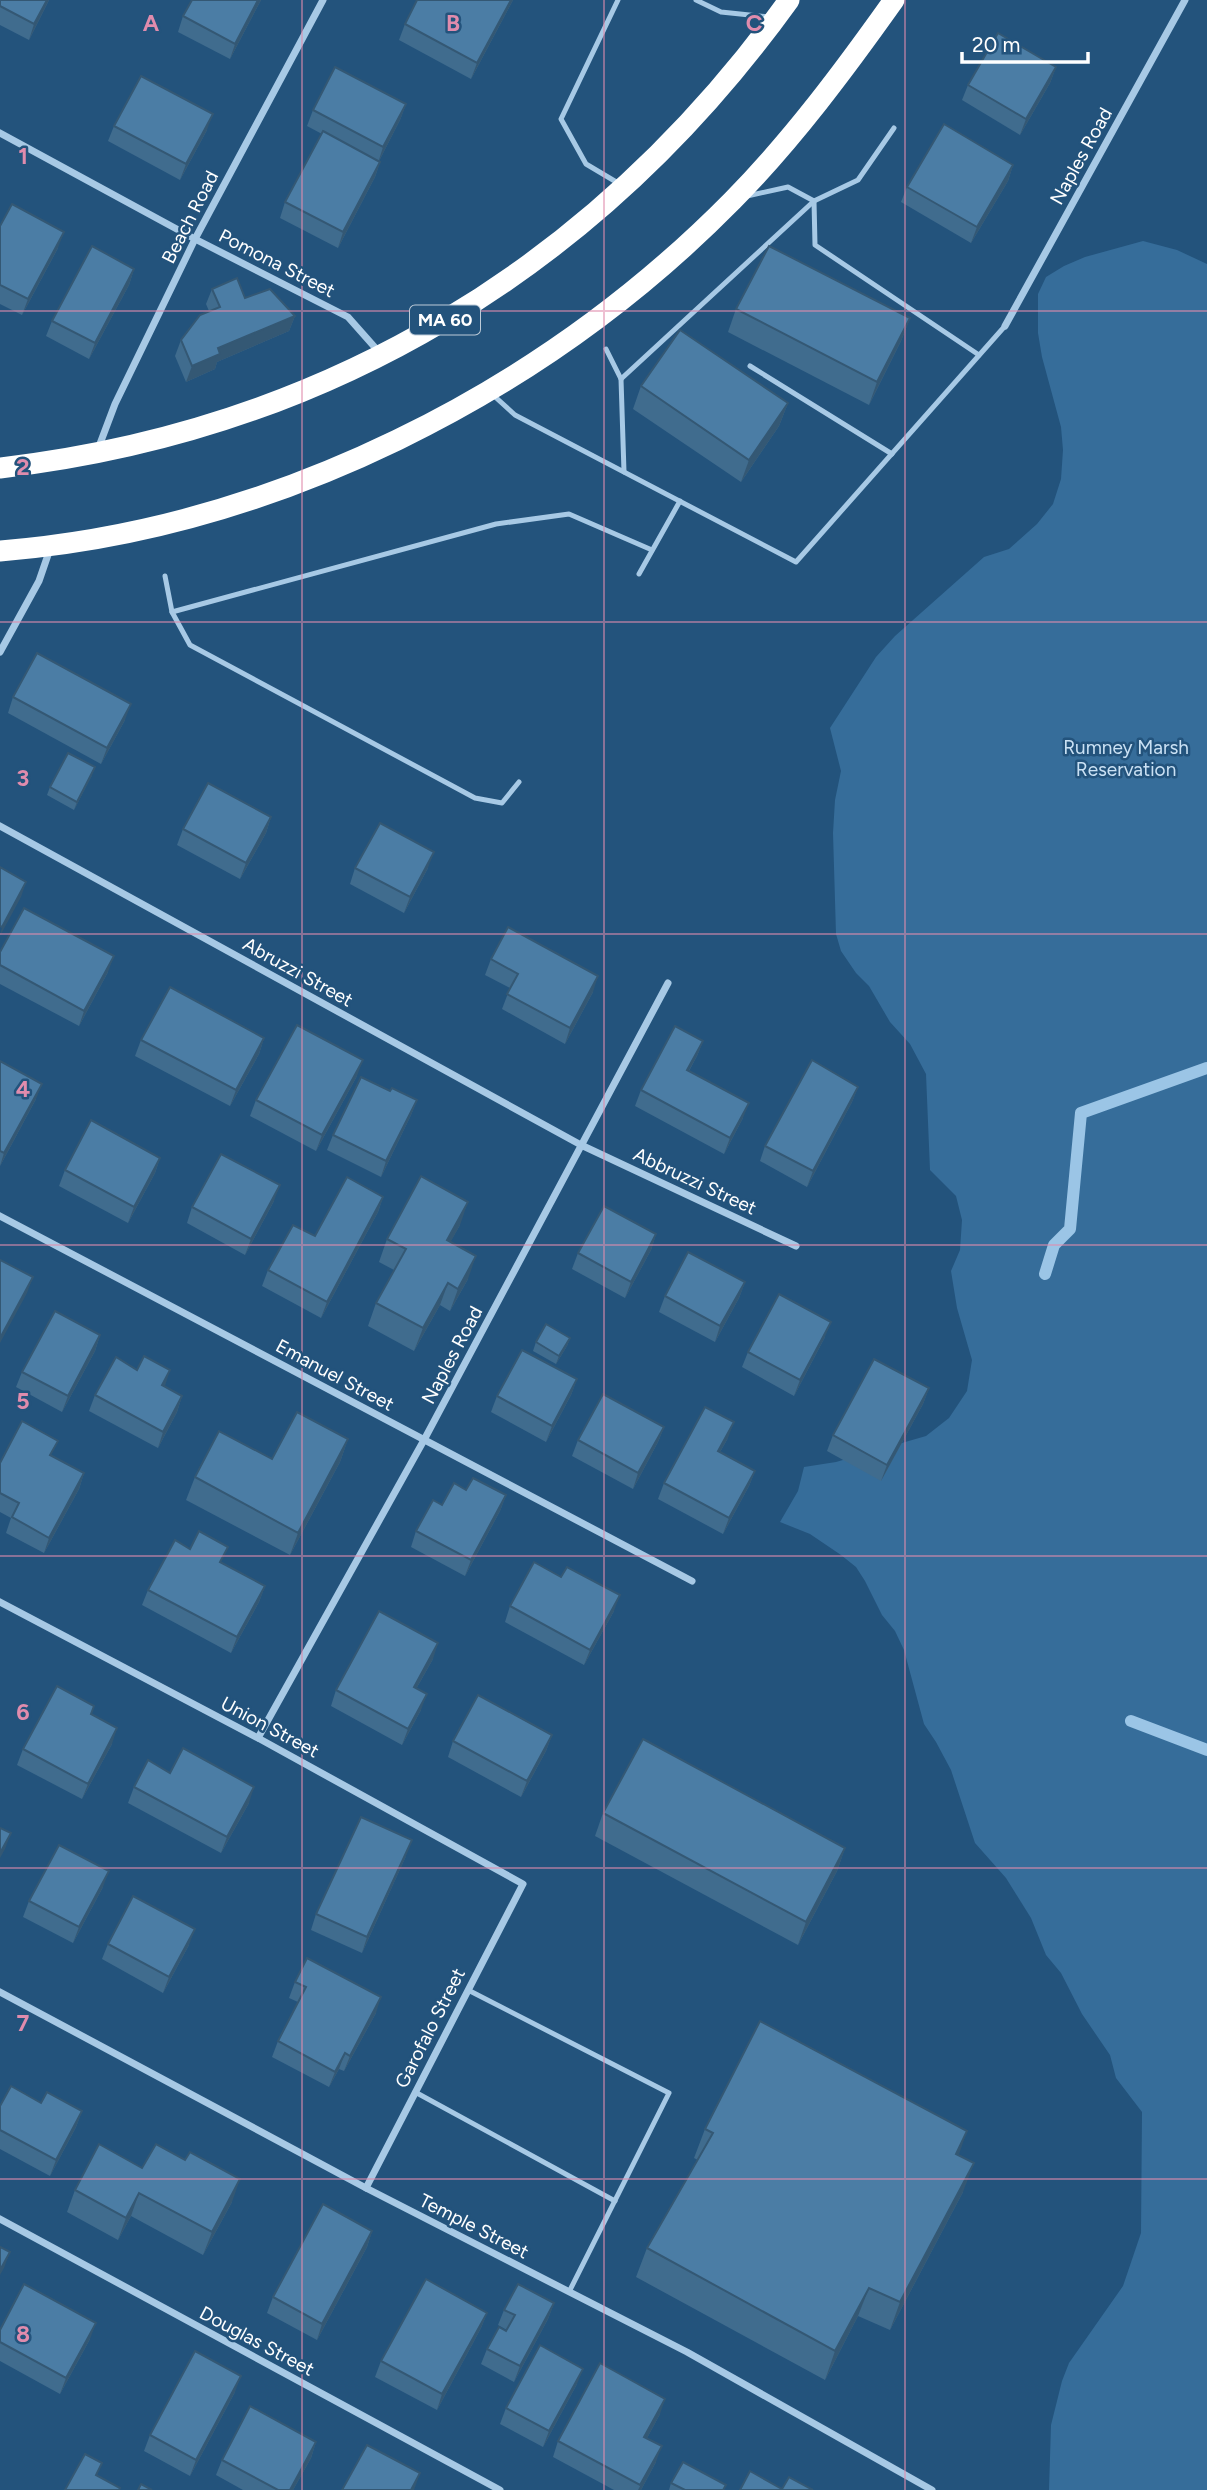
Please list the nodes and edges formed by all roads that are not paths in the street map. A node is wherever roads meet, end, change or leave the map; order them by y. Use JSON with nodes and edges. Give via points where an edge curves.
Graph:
{"nodes":[{"id":1,"x":323,"y":0,"type":"edge"},
{"id":2,"x":618,"y":0,"type":"edge"},
{"id":3,"x":696,"y":0,"type":"edge"},
{"id":4,"x":789,"y":0,"type":"edge"},
{"id":5,"x":894,"y":0,"type":"edge"},
{"id":6,"x":1185,"y":0,"type":"edge"},
{"id":7,"x":776,"y":18,"type":"junction"},
{"id":8,"x":894,"y":128,"type":"dead end"},
{"id":9,"x":0,"y":133,"type":"edge"},
{"id":10,"x":625,"y":187,"type":"junction"},
{"id":11,"x":734,"y":199,"type":"junction"},
{"id":12,"x":814,"y":201,"type":"junction"},
{"id":13,"x":195,"y":239,"type":"junction"},
{"id":14,"x":1005,"y":326,"type":"joint"},
{"id":15,"x":606,"y":349,"type":"dead end"},
{"id":16,"x":381,"y":355,"type":"junction"},
{"id":17,"x":979,"y":355,"type":"junction"},
{"id":18,"x":750,"y":366,"type":"dead end"},
{"id":19,"x":621,"y":379,"type":"junction"},
{"id":20,"x":489,"y":390,"type":"junction"},
{"id":21,"x":96,"y":453,"type":"junction"},
{"id":22,"x":892,"y":454,"type":"junction"},
{"id":23,"x":0,"y":468,"type":"edge"},
{"id":24,"x":624,"y":472,"type":"junction"},
{"id":25,"x":680,"y":501,"type":"junction"},
{"id":26,"x":51,"y":545,"type":"junction"},
{"id":27,"x":653,"y":550,"type":"junction"},
{"id":28,"x":0,"y":551,"type":"edge"},
{"id":29,"x":639,"y":574,"type":"dead end"},
{"id":30,"x":166,"y":576,"type":"dead end"},
{"id":31,"x":172,"y":612,"type":"junction"},
{"id":32,"x":0,"y":652,"type":"edge"},
{"id":33,"x":519,"y":782,"type":"dead end"},
{"id":34,"x":0,"y":826,"type":"edge"},
{"id":35,"x":668,"y":983,"type":"dead end"},
{"id":36,"x":581,"y":1145,"type":"junction"},
{"id":37,"x":0,"y":1216,"type":"edge"},
{"id":38,"x":796,"y":1246,"type":"dead end"},
{"id":39,"x":424,"y":1440,"type":"junction"},
{"id":40,"x":692,"y":1581,"type":"dead end"},
{"id":41,"x":0,"y":1602,"type":"edge"},
{"id":42,"x":258,"y":1738,"type":"junction"},
{"id":43,"x":523,"y":1884,"type":"joint"},
{"id":44,"x":468,"y":1990,"type":"junction"},
{"id":45,"x":0,"y":1993,"type":"edge"},
{"id":46,"x":415,"y":2092,"type":"junction"},
{"id":47,"x":366,"y":2188,"type":"junction"},
{"id":48,"x":615,"y":2201,"type":"junction"},
{"id":49,"x":0,"y":2219,"type":"edge"},
{"id":50,"x":569,"y":2292,"type":"junction"},
{"id":51,"x":500,"y":2490,"type":"edge"},
{"id":52,"x":932,"y":2490,"type":"edge"}],
"edges":[{"from":1,"to":13,"type":"street","name":"Beach Road"},
{"from":2,"to":10,"type":"lane","via":[[561,119],[586,164]]},
{"from":3,"to":7,"type":"lane","via":[[721,12]]},
{"from":4,"to":7,"type":"highway","number":"MA 60"},
{"from":5,"to":11,"type":"highway","via":[[785,143]]},
{"from":6,"to":14,"type":"street","name":"Naples Road"},
{"from":7,"to":10,"type":"highway","number":"MA 60","via":[[705,106]]},
{"from":8,"to":12,"type":"lane","via":[[858,180]]},
{"from":9,"to":13,"type":"street","name":"Pomona Street"},
{"from":10,"to":16,"type":"highway","number":"MA 60","via":[[506,282]]},
{"from":11,"to":12,"type":"lane","via":[[788,187]]},
{"from":11,"to":20,"type":"highway","via":[[611,309]]},
{"from":12,"to":17,"type":"lane","via":[[814,245]]},
{"from":12,"to":19,"type":"lane"},
{"from":13,"to":16,"type":"street","name":"Pomona Street","via":[[348,317]]},
{"from":13,"to":21,"type":"street","name":"Beach Road"},
{"from":14,"to":17,"type":"lane"},
{"from":15,"to":19,"type":"lane"},
{"from":16,"to":21,"type":"highway","number":"MA 60","via":[[310,389],[242,414]]},
{"from":17,"to":22,"type":"lane"},
{"from":18,"to":22,"type":"lane"},
{"from":19,"to":24,"type":"lane"},
{"from":20,"to":24,"type":"lane","via":[[516,415]]},
{"from":20,"to":26,"type":"highway","via":[[389,444],[279,489],[163,523]]},
{"from":21,"to":23,"type":"highway","number":"MA 60"},
{"from":22,"to":25,"type":"lane","via":[[796,562]]},
{"from":24,"to":25,"type":"lane"},
{"from":25,"to":27,"type":"lane"},
{"from":26,"to":28,"type":"highway"},
{"from":26,"to":32,"type":"street","via":[[39,581]]},
{"from":27,"to":29,"type":"lane"},
{"from":27,"to":31,"type":"lane","via":[[569,514],[496,524]]},
{"from":30,"to":31,"type":"lane"},
{"from":31,"to":33,"type":"lane","via":[[190,645],[475,798],[502,803]]},
{"from":34,"to":36,"type":"street","name":"Abruzzi Street"},
{"from":35,"to":36,"type":"street","name":"Naples Road"},
{"from":36,"to":38,"type":"street","name":"Abbruzzi Street"},
{"from":36,"to":39,"type":"street","name":"Naples Road"},
{"from":37,"to":39,"type":"street","name":"Emanuel Street"},
{"from":39,"to":40,"type":"street","name":"Emanuel Street"},
{"from":39,"to":42,"type":"street","name":"Naples Road"},
{"from":41,"to":42,"type":"street","name":"Union Street"},
{"from":42,"to":43,"type":"street","name":"Union Street"},
{"from":43,"to":44,"type":"street","name":"Garofalo Street"},
{"from":44,"to":46,"type":"street","name":"Garofalo Street"},
{"from":44,"to":48,"type":"lane","via":[[669,2093]]},
{"from":45,"to":47,"type":"street","name":"Temple Street"},
{"from":46,"to":47,"type":"street","name":"Garofalo Street"},
{"from":46,"to":48,"type":"lane"},
{"from":47,"to":50,"type":"street","name":"Temple Street"},
{"from":48,"to":50,"type":"lane"},
{"from":49,"to":51,"type":"street","name":"Douglas Street"},
{"from":50,"to":52,"type":"street","name":"Temple Street","via":[[687,2352]]}]}
